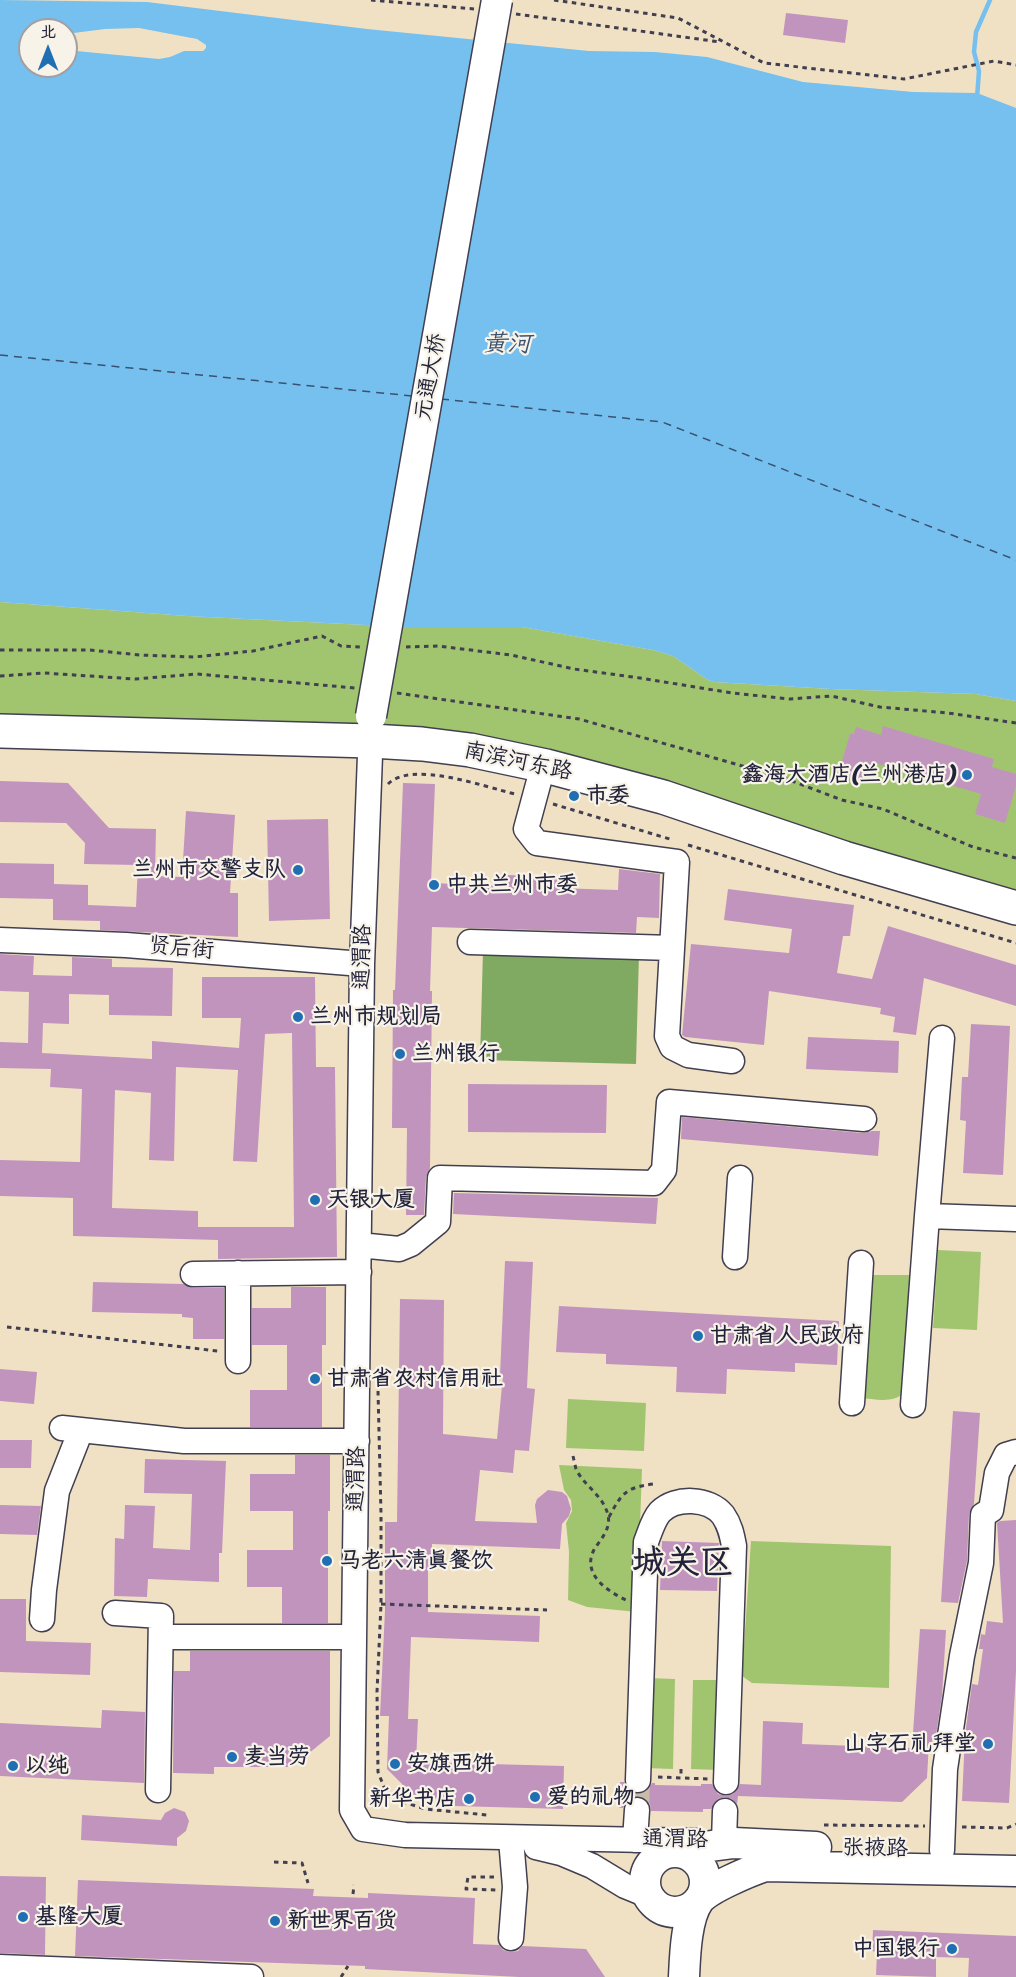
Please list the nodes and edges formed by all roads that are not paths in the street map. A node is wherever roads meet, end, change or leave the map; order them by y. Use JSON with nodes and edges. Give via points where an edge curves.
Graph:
{"nodes":[{"id":1,"x":496,"y":8,"type":"edge"},
{"id":2,"x":0,"y":731,"type":"edge"},
{"id":3,"x":371,"y":737,"type":"junction"},
{"id":4,"x":0,"y":744,"type":"edge"},
{"id":5,"x":537,"y":790,"type":"junction"},
{"id":6,"x":1016,"y":908,"type":"edge"},
{"id":7,"x":1016,"y":922,"type":"edge"},
{"id":8,"x":0,"y":940,"type":"edge"},
{"id":9,"x":470,"y":942,"type":"dead end"},
{"id":10,"x":672,"y":948,"type":"junction"},
{"id":11,"x":362,"y":964,"type":"junction"},
{"id":12,"x":942,"y":1038,"type":"dead end"},
{"id":13,"x":732,"y":1061,"type":"dead end"},
{"id":14,"x":864,"y":1119,"type":"dead end"},
{"id":15,"x":740,"y":1178,"type":"dead end"},
{"id":16,"x":927,"y":1216,"type":"junction"},
{"id":17,"x":1016,"y":1219,"type":"edge"},
{"id":18,"x":359,"y":1245,"type":"junction"},
{"id":19,"x":735,"y":1257,"type":"dead end"},
{"id":20,"x":861,"y":1263,"type":"dead end"},
{"id":21,"x":359,"y":1272,"type":"junction"},
{"id":22,"x":238,"y":1273,"type":"junction"},
{"id":23,"x":193,"y":1274,"type":"dead end"},
{"id":24,"x":238,"y":1357,"type":"road end"},
{"id":25,"x":852,"y":1403,"type":"dead end"},
{"id":26,"x":914,"y":1405,"type":"dead end"},
{"id":27,"x":357,"y":1441,"type":"junction"},
{"id":28,"x":1016,"y":1452,"type":"edge"},
{"id":29,"x":115,"y":1612,"type":"dead end"},
{"id":30,"x":42,"y":1619,"type":"dead end"},
{"id":31,"x":161,"y":1637,"type":"junction"},
{"id":32,"x":354,"y":1637,"type":"junction"},
{"id":33,"x":638,"y":1779,"type":"tunnel mouth"},
{"id":34,"x":726,"y":1781,"type":"road end"},
{"id":35,"x":158,"y":1790,"type":"dead end"},
{"id":36,"x":637,"y":1809,"type":"tunnel mouth"},
{"id":37,"x":725,"y":1811,"type":"dead end"},
{"id":38,"x":511,"y":1839,"type":"junction"},
{"id":39,"x":627,"y":1840,"type":"junction"},
{"id":40,"x":1012,"y":1840,"type":"edge"},
{"id":41,"x":729,"y":1842,"type":"junction"},
{"id":42,"x":673,"y":1851,"type":"junction"},
{"id":43,"x":942,"y":1851,"type":"junction"},
{"id":44,"x":1016,"y":1871,"type":"edge"},
{"id":45,"x":650,"y":1899,"type":"junction"},
{"id":46,"x":700,"y":1900,"type":"junction"},
{"id":47,"x":511,"y":1938,"type":"dead end"},
{"id":48,"x":0,"y":1967,"type":"edge"},
{"id":49,"x":251,"y":1977,"type":"edge"},
{"id":50,"x":663,"y":1977,"type":"edge"},
{"id":51,"x":684,"y":1977,"type":"edge"}],
"edges":[{"from":1,"to":3,"type":"main road","name":"元通大桥","bridge":true},
{"from":2,"to":3,"type":"highway","name":"南滨河东路"},
{"from":3,"to":4,"type":"highway","name":"南滨河东路"},
{"from":3,"to":5,"type":"highway","name":"南滨河东路","via":[[421,759],[466,766]]},
{"from":3,"to":6,"type":"highway","name":"南滨河东路","via":[[470,750],[663,797],[844,858]]},
{"from":3,"to":11,"type":"street","name":"通渭路"},
{"from":5,"to":7,"type":"highway","name":"南滨河东路","via":[[624,801]]},
{"from":5,"to":10,"type":"street","via":[[526,829],[537,843],[677,862]]},
{"from":8,"to":11,"type":"street","name":"贤后街","via":[[126,945]]},
{"from":9,"to":10,"type":"street"},
{"from":10,"to":13,"type":"street","via":[[668,1036],[672,1047],[688,1055]]},
{"from":11,"to":18,"type":"street","name":"通渭路"},
{"from":12,"to":16,"type":"street"},
{"from":14,"to":18,"type":"street","via":[[669,1102],[664,1170],[654,1183],[440,1178],[438,1222],[399,1249]]},
{"from":15,"to":19,"type":"street"},
{"from":16,"to":17,"type":"street"},
{"from":16,"to":26,"type":"street"},
{"from":18,"to":21,"type":"street","name":"通渭路"},
{"from":20,"to":25,"type":"street"},
{"from":21,"to":22,"type":"street"},
{"from":21,"to":27,"type":"street","name":"通渭路"},
{"from":22,"to":23,"type":"street"},
{"from":22,"to":24,"type":"street"},
{"from":27,"to":30,"type":"street","via":[[184,1441],[71,1429],[57,1491]]},
{"from":27,"to":32,"type":"street","name":"通渭路"},
{"from":28,"to":43,"type":"street","via":[[1006,1455],[997,1473],[991,1510],[983,1515],[981,1563],[945,1769]]},
{"from":29,"to":31,"type":"street","via":[[161,1616]]},
{"from":31,"to":32,"type":"street"},
{"from":31,"to":35,"type":"street"},
{"from":32,"to":38,"type":"street","name":"通渭路","via":[[352,1810],[363,1829],[405,1835]]},
{"from":33,"to":34,"type":"street","via":[[646,1542],[661,1512],[675,1503],[692,1500],[709,1504],[722,1514],[731,1529],[734,1546]]},
{"from":36,"to":39,"type":"street"},
{"from":37,"to":41,"type":"street"},
{"from":38,"to":39,"type":"street","name":"通渭路"},
{"from":38,"to":45,"type":"street","via":[[592,1866]]},
{"from":38,"to":47,"type":"street","via":[[506,1883]]},
{"from":39,"to":41,"type":"street","name":"通渭路"},
{"from":39,"to":42,"type":"street"},
{"from":40,"to":43,"type":"main road","name":"张掖路"},
{"from":41,"to":42,"type":"main road","name":"张掖路"},
{"from":41,"to":43,"type":"main road","name":"张掖路"},
{"from":42,"to":45,"type":"main road","via":[[657,1857],[646,1870],[644,1887]]},
{"from":42,"to":46,"type":"main road","via":[[692,1856],[699,1863],[705,1881]]},
{"from":44,"to":46,"type":"main road","via":[[765,1866],[742,1874]]},
{"from":45,"to":46,"type":"main road","via":[[660,1908],[677,1912],[686,1911]]},
{"from":45,"to":50,"type":"main road","via":[[666,1940]]},
{"from":46,"to":51,"type":"main road","via":[[688,1928]]},
{"from":48,"to":49,"type":"street"}]}
